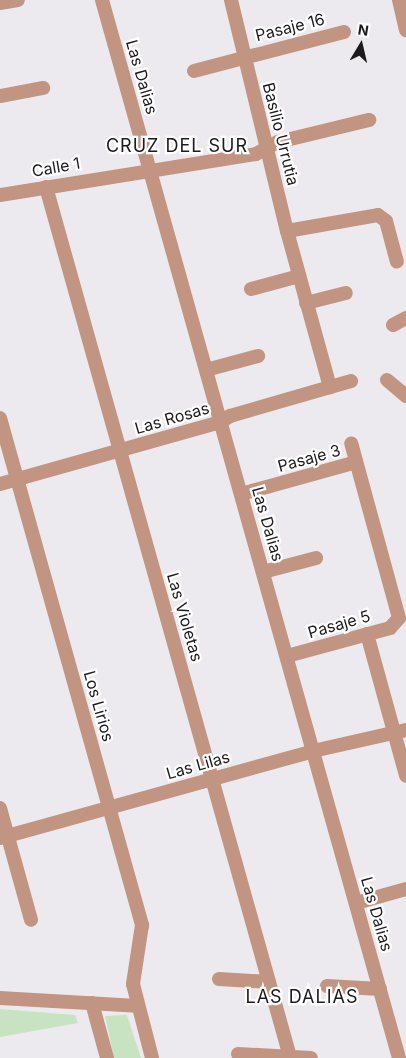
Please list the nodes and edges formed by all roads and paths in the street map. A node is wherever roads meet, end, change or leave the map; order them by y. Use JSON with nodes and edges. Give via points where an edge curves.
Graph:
{"nodes":[{"id":1,"x":18,"y":0,"type":"edge"},
{"id":2,"x":102,"y":0,"type":"edge"},
{"id":3,"x":231,"y":0,"type":"edge"},
{"id":4,"x":399,"y":0,"type":"edge"},
{"id":5,"x":0,"y":3,"type":"edge"},
{"id":6,"x":406,"y":30,"type":"edge"},
{"id":7,"x":344,"y":32,"type":"dead end"},
{"id":8,"x":245,"y":58,"type":"junction"},
{"id":9,"x":194,"y":71,"type":"dead end"},
{"id":10,"x":43,"y":88,"type":"dead end"},
{"id":11,"x":0,"y":96,"type":"edge"},
{"id":12,"x":370,"y":120,"type":"dead end"},
{"id":13,"x":266,"y":149,"type":"junction"},
{"id":14,"x":151,"y":172,"type":"junction"},
{"id":15,"x":46,"y":187,"type":"junction"},
{"id":16,"x":0,"y":195,"type":"edge"},
{"id":17,"x":287,"y":231,"type":"junction"},
{"id":18,"x":397,"y":262,"type":"dead end"},
{"id":19,"x":299,"y":276,"type":"junction"},
{"id":20,"x":251,"y":289,"type":"dead end"},
{"id":21,"x":346,"y":293,"type":"dead end"},
{"id":22,"x":306,"y":303,"type":"junction"},
{"id":23,"x":406,"y":318,"type":"edge"},
{"id":24,"x":393,"y":326,"type":"dead end"},
{"id":25,"x":258,"y":356,"type":"dead end"},
{"id":26,"x":206,"y":370,"type":"junction"},
{"id":27,"x":387,"y":380,"type":"dead end"},
{"id":28,"x":351,"y":381,"type":"dead end"},
{"id":29,"x":330,"y":387,"type":"junction"},
{"id":30,"x":406,"y":396,"type":"edge"},
{"id":31,"x":0,"y":418,"type":"edge"},
{"id":32,"x":221,"y":422,"type":"junction"},
{"id":33,"x":351,"y":443,"type":"dead end"},
{"id":34,"x":120,"y":450,"type":"junction"},
{"id":35,"x":356,"y":462,"type":"junction"},
{"id":36,"x":17,"y":479,"type":"junction"},
{"id":37,"x":0,"y":484,"type":"edge"},
{"id":38,"x":241,"y":494,"type":"junction"},
{"id":39,"x":316,"y":558,"type":"dead end"},
{"id":40,"x":263,"y":572,"type":"junction"},
{"id":41,"x":367,"y":634,"type":"junction"},
{"id":42,"x":287,"y":656,"type":"junction"},
{"id":43,"x":400,"y":731,"type":"edge"},
{"id":44,"x":313,"y":751,"type":"junction"},
{"id":45,"x":406,"y":776,"type":"edge"},
{"id":46,"x":212,"y":779,"type":"junction"},
{"id":47,"x":0,"y":808,"type":"edge"},
{"id":48,"x":109,"y":808,"type":"junction"},
{"id":49,"x":4,"y":837,"type":"edge"},
{"id":50,"x":406,"y":889,"type":"edge"},
{"id":51,"x":356,"y":903,"type":"junction"},
{"id":52,"x":31,"y":920,"type":"dead end"},
{"id":53,"x":219,"y":980,"type":"dead end"},
{"id":54,"x":269,"y":982,"type":"junction"},
{"id":55,"x":327,"y":986,"type":"dead end"},
{"id":56,"x":380,"y":989,"type":"junction"},
{"id":57,"x":0,"y":998,"type":"edge"},
{"id":58,"x":92,"y":1004,"type":"junction"},
{"id":59,"x":137,"y":1006,"type":"junction"},
{"id":60,"x":238,"y":1054,"type":"dead end"},
{"id":61,"x":290,"y":1057,"type":"edge"},
{"id":62,"x":107,"y":1058,"type":"edge"},
{"id":63,"x":152,"y":1058,"type":"edge"},
{"id":64,"x":311,"y":1058,"type":"edge"},
{"id":65,"x":399,"y":1058,"type":"edge"}],
"edges":[{"from":1,"to":5,"type":"street"},
{"from":2,"to":14,"type":"street","name":"Las Dalias"},
{"from":3,"to":8,"type":"street","name":"Basilio Urrutia"},
{"from":4,"to":6,"type":"street"},
{"from":7,"to":8,"type":"street","name":"Pasaje 16"},
{"from":8,"to":9,"type":"street","name":"Pasaje 16"},
{"from":8,"to":13,"type":"street","name":"Basilio Urrutia"},
{"from":10,"to":11,"type":"street"},
{"from":12,"to":13,"type":"street","name":"Calle 1","via":[[278,142]]},
{"from":13,"to":14,"type":"street","name":"Calle 1","via":[[256,154]]},
{"from":13,"to":17,"type":"street","name":"Basilio Urrutia"},
{"from":14,"to":15,"type":"street","name":"Calle 1"},
{"from":14,"to":26,"type":"street","name":"Las Dalias"},
{"from":15,"to":16,"type":"street","name":"Calle 1"},
{"from":15,"to":34,"type":"street","name":"Las Violetas"},
{"from":17,"to":18,"type":"street","via":[[378,215],[386,221]]},
{"from":17,"to":19,"type":"street","name":"Basilio Urrutia"},
{"from":19,"to":20,"type":"street"},
{"from":19,"to":22,"type":"street","name":"Basilio Urrutia"},
{"from":21,"to":22,"type":"street"},
{"from":22,"to":29,"type":"street","name":"Basilio Urrutia"},
{"from":23,"to":24,"type":"street"},
{"from":25,"to":26,"type":"street"},
{"from":26,"to":32,"type":"street","name":"Las Dalias"},
{"from":27,"to":30,"type":"street"},
{"from":28,"to":29,"type":"street","name":"Las Rosas"},
{"from":29,"to":32,"type":"street","name":"Las Rosas","via":[[230,416]]},
{"from":31,"to":36,"type":"street","name":"Los Lirios"},
{"from":32,"to":34,"type":"street","name":"Las Rosas"},
{"from":32,"to":38,"type":"street","name":"Las Dalias"},
{"from":33,"to":35,"type":"street"},
{"from":34,"to":36,"type":"street","name":"Las Rosas"},
{"from":34,"to":46,"type":"street","name":"Las Violetas"},
{"from":35,"to":38,"type":"street","name":"Pasaje 3"},
{"from":35,"to":41,"type":"street","name":"Pasaje 5","via":[[400,612],[398,621],[390,628]]},
{"from":36,"to":37,"type":"street","name":"Las Rosas"},
{"from":36,"to":48,"type":"street","name":"Los Lirios"},
{"from":38,"to":40,"type":"street","name":"Las Dalias"},
{"from":39,"to":40,"type":"street"},
{"from":40,"to":42,"type":"street","name":"Las Dalias"},
{"from":41,"to":42,"type":"street","name":"Pasaje 5"},
{"from":41,"to":43,"type":"street"},
{"from":42,"to":44,"type":"street","name":"Las Dalias"},
{"from":43,"to":44,"type":"street","name":"Las Lilas"},
{"from":43,"to":45,"type":"street"},
{"from":44,"to":46,"type":"street","name":"Las Lilas"},
{"from":44,"to":51,"type":"street","name":"Las Dalias"},
{"from":46,"to":48,"type":"street","name":"Las Lilas"},
{"from":46,"to":54,"type":"street","name":"Las Violetas"},
{"from":47,"to":49,"type":"street"},
{"from":48,"to":49,"type":"street","name":"Las Lilas"},
{"from":48,"to":59,"type":"street","name":"Los Lirios","via":[[142,925],[133,976]]},
{"from":49,"to":52,"type":"street"},
{"from":50,"to":51,"type":"street"},
{"from":51,"to":56,"type":"street","name":"Las Dalias"},
{"from":53,"to":54,"type":"street"},
{"from":54,"to":61,"type":"street","name":"Las Violetas"},
{"from":55,"to":56,"type":"street"},
{"from":56,"to":65,"type":"street","name":"Las Dalias"},
{"from":57,"to":58,"type":"street"},
{"from":58,"to":59,"type":"street"},
{"from":58,"to":62,"type":"street"},
{"from":59,"to":63,"type":"street","name":"Los Lirios"},
{"from":60,"to":61,"type":"street"},
{"from":61,"to":64,"type":"street"}]}
